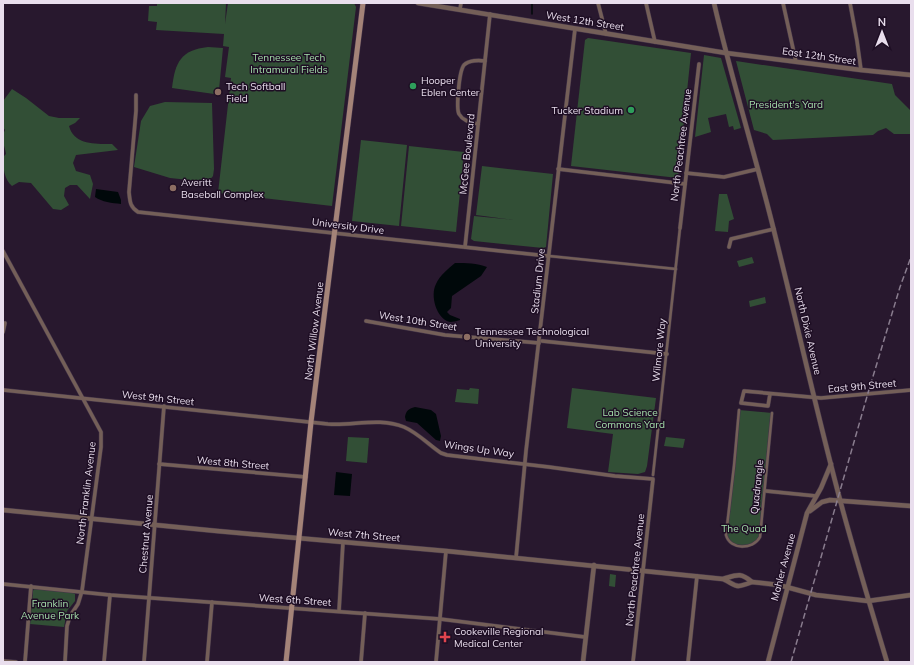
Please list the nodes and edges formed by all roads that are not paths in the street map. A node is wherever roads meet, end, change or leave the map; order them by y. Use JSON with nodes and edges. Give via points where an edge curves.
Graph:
{"nodes":[{"id":1,"x":363,"y":3,"type":"edge"},
{"id":2,"x":418,"y":3,"type":"edge"},
{"id":3,"x":461,"y":3,"type":"edge"},
{"id":4,"x":598,"y":3,"type":"edge"},
{"id":5,"x":646,"y":3,"type":"edge"},
{"id":6,"x":714,"y":3,"type":"edge"},
{"id":7,"x":783,"y":3,"type":"edge"},
{"id":8,"x":850,"y":3,"type":"edge"},
{"id":9,"x":460,"y":9,"type":"junction"},
{"id":10,"x":490,"y":14,"type":"junction"},
{"id":11,"x":575,"y":29,"type":"junction"},
{"id":12,"x":606,"y":34,"type":"junction"},
{"id":13,"x":655,"y":42,"type":"junction"},
{"id":14,"x":726,"y":53,"type":"junction"},
{"id":15,"x":485,"y":61,"type":"junction"},
{"id":16,"x":796,"y":62,"type":"junction"},
{"id":17,"x":699,"y":64,"type":"dead end"},
{"id":18,"x":861,"y":70,"type":"junction"},
{"id":19,"x":911,"y":75,"type":"edge"},
{"id":20,"x":136,"y":95,"type":"dead end"},
{"id":21,"x":478,"y":124,"type":"junction"},
{"id":22,"x":558,"y":169,"type":"junction"},
{"id":23,"x":758,"y":169,"type":"junction"},
{"id":24,"x":686,"y":173,"type":"junction"},
{"id":25,"x":685,"y":184,"type":"junction"},
{"id":26,"x":680,"y":228,"type":"joint"},
{"id":27,"x":774,"y":229,"type":"junction"},
{"id":28,"x":335,"y":233,"type":"junction"},
{"id":29,"x":465,"y":247,"type":"junction"},
{"id":30,"x":729,"y":247,"type":"dead end"},
{"id":31,"x":3,"y":251,"type":"edge"},
{"id":32,"x":548,"y":256,"type":"junction"},
{"id":33,"x":676,"y":269,"type":"junction"},
{"id":34,"x":366,"y":321,"type":"dead end"},
{"id":35,"x":5,"y":323,"type":"dead end"},
{"id":36,"x":3,"y":332,"type":"edge"},
{"id":37,"x":540,"y":342,"type":"junction"},
{"id":38,"x":667,"y":354,"type":"junction"},
{"id":39,"x":3,"y":390,"type":"edge"},
{"id":40,"x":911,"y":390,"type":"edge"},
{"id":41,"x":770,"y":394,"type":"junction"},
{"id":42,"x":82,"y":398,"type":"junction"},
{"id":43,"x":815,"y":398,"type":"junction"},
{"id":44,"x":164,"y":406,"type":"junction"},
{"id":45,"x":739,"y":410,"type":"dead end"},
{"id":46,"x":772,"y":413,"type":"dead end"},
{"id":47,"x":311,"y":422,"type":"junction"},
{"id":48,"x":159,"y":464,"type":"junction"},
{"id":49,"x":525,"y":464,"type":"junction"},
{"id":50,"x":831,"y":464,"type":"junction"},
{"id":51,"x":306,"y":477,"type":"junction"},
{"id":52,"x":653,"y":477,"type":"junction"},
{"id":53,"x":837,"y":485,"type":"junction"},
{"id":54,"x":766,"y":491,"type":"dead end"},
{"id":55,"x":816,"y":496,"type":"junction"},
{"id":56,"x":840,"y":500,"type":"junction"},
{"id":57,"x":822,"y":502,"type":"junction"},
{"id":58,"x":911,"y":506,"type":"edge"},
{"id":59,"x":3,"y":510,"type":"edge"},
{"id":60,"x":807,"y":513,"type":"junction"},
{"id":61,"x":92,"y":519,"type":"junction"},
{"id":62,"x":155,"y":525,"type":"junction"},
{"id":63,"x":300,"y":538,"type":"junction"},
{"id":64,"x":343,"y":542,"type":"junction"},
{"id":65,"x":446,"y":551,"type":"junction"},
{"id":66,"x":516,"y":558,"type":"junction"},
{"id":67,"x":594,"y":565,"type":"junction"},
{"id":68,"x":643,"y":570,"type":"junction"},
{"id":69,"x":697,"y":576,"type":"junction"},
{"id":70,"x":723,"y":578,"type":"junction"},
{"id":71,"x":752,"y":582,"type":"junction"},
{"id":72,"x":3,"y":584,"type":"edge"},
{"id":73,"x":31,"y":586,"type":"junction"},
{"id":74,"x":787,"y":587,"type":"junction"},
{"id":75,"x":82,"y":591,"type":"junction"},
{"id":76,"x":110,"y":595,"type":"junction"},
{"id":77,"x":911,"y":595,"type":"edge"},
{"id":78,"x":149,"y":597,"type":"junction"},
{"id":79,"x":868,"y":601,"type":"junction"},
{"id":80,"x":212,"y":602,"type":"junction"},
{"id":81,"x":293,"y":608,"type":"junction"},
{"id":82,"x":339,"y":611,"type":"junction"},
{"id":83,"x":365,"y":612,"type":"junction"},
{"id":84,"x":440,"y":619,"type":"junction"},
{"id":85,"x":586,"y":637,"type":"junction"},
{"id":86,"x":3,"y":661,"type":"edge"},
{"id":87,"x":16,"y":662,"type":"edge"},
{"id":88,"x":25,"y":662,"type":"edge"},
{"id":89,"x":65,"y":662,"type":"edge"},
{"id":90,"x":104,"y":662,"type":"edge"},
{"id":91,"x":144,"y":662,"type":"edge"},
{"id":92,"x":207,"y":662,"type":"edge"},
{"id":93,"x":286,"y":662,"type":"edge"},
{"id":94,"x":361,"y":662,"type":"edge"},
{"id":95,"x":436,"y":662,"type":"edge"},
{"id":96,"x":583,"y":662,"type":"edge"},
{"id":97,"x":633,"y":662,"type":"edge"},
{"id":98,"x":688,"y":662,"type":"edge"},
{"id":99,"x":768,"y":662,"type":"edge"},
{"id":100,"x":887,"y":662,"type":"edge"}],
"edges":[{"from":1,"to":28,"type":"main road","name":"North Willow Avenue"},
{"from":2,"to":9,"type":"street","name":"West 12th Street"},
{"from":3,"to":9,"type":"street"},
{"from":4,"to":12,"type":"street"},
{"from":5,"to":13,"type":"street"},
{"from":6,"to":14,"type":"street","name":"North Dixie Avenue"},
{"from":7,"to":16,"type":"street"},
{"from":8,"to":18,"type":"street"},
{"from":9,"to":10,"type":"street","name":"West 12th Street"},
{"from":10,"to":11,"type":"street","name":"West 12th Street"},
{"from":10,"to":15,"type":"street","name":"McGee Boulevard"},
{"from":11,"to":12,"type":"street","name":"West 12th Street"},
{"from":11,"to":22,"type":"street","name":"Stadium Drive"},
{"from":12,"to":13,"type":"street","name":"West 12th Street"},
{"from":13,"to":14,"type":"street","name":"West 12th Street"},
{"from":14,"to":16,"type":"street","name":"East 12th Street"},
{"from":14,"to":23,"type":"street","name":"North Dixie Avenue"},
{"from":15,"to":21,"type":"street","name":"McGee Boulevard"},
{"from":15,"to":21,"type":"street","via":[[464,65],[457,107],[464,120]]},
{"from":16,"to":18,"type":"street","name":"East 12th Street"},
{"from":17,"to":24,"type":"street","name":"North Peachtree Avenue"},
{"from":18,"to":19,"type":"street","name":"East 12th Street"},
{"from":20,"to":28,"type":"street","name":"University Drive","via":[[129,192],[130,203],[138,212]]},
{"from":21,"to":29,"type":"street","name":"McGee Boulevard"},
{"from":22,"to":25,"type":"street"},
{"from":22,"to":32,"type":"street","name":"Stadium Drive"},
{"from":23,"to":24,"type":"street","via":[[724,177]]},
{"from":23,"to":27,"type":"street","name":"North Dixie Avenue"},
{"from":24,"to":25,"type":"street","name":"North Peachtree Avenue"},
{"from":25,"to":26,"type":"street","name":"North Peachtree Avenue"},
{"from":26,"to":33,"type":"street","name":"Wilmore Way"},
{"from":27,"to":30,"type":"street","via":[[732,239]]},
{"from":27,"to":43,"type":"street","name":"North Dixie Avenue"},
{"from":28,"to":29,"type":"street","name":"University Drive"},
{"from":28,"to":47,"type":"main road","name":"North Willow Avenue"},
{"from":29,"to":32,"type":"street","name":"University Drive"},
{"from":31,"to":42,"type":"street","name":"North Franklin Avenue"},
{"from":32,"to":33,"type":"street","name":"University Drive"},
{"from":32,"to":37,"type":"street","name":"Stadium Drive"},
{"from":33,"to":38,"type":"street","name":"Wilmore Way"},
{"from":34,"to":37,"type":"street","name":"West 10th Street","via":[[445,335]]},
{"from":35,"to":36,"type":"street"},
{"from":37,"to":38,"type":"street","name":"West 10th Street"},
{"from":37,"to":49,"type":"street","name":"Stadium Drive"},
{"from":38,"to":52,"type":"street","name":"Wilmore Way"},
{"from":39,"to":42,"type":"street","name":"West 9th Street"},
{"from":40,"to":43,"type":"street","name":"East 9th Street"},
{"from":41,"to":41,"type":"street","name":"East 9th Street","via":[[743,391],[741,404],[768,406]]},
{"from":41,"to":43,"type":"street","name":"East 9th Street"},
{"from":42,"to":44,"type":"street","name":"West 9th Street"},
{"from":42,"to":61,"type":"street","name":"North Franklin Avenue","via":[[101,432]]},
{"from":43,"to":50,"type":"street","name":"North Dixie Avenue"},
{"from":44,"to":47,"type":"street","name":"West 9th Street"},
{"from":44,"to":48,"type":"street","name":"Chestnut Avenue"},
{"from":45,"to":46,"type":"street","name":"Quadrangle","via":[[726,535],[734,545],[749,547],[760,538]]},
{"from":47,"to":49,"type":"street","name":"Wings Up Way","via":[[341,425],[391,423],[414,432],[441,453]]},
{"from":47,"to":51,"type":"main road","name":"North Willow Avenue"},
{"from":48,"to":51,"type":"street","name":"West 8th Street"},
{"from":48,"to":62,"type":"street","name":"Chestnut Avenue"},
{"from":49,"to":52,"type":"street","name":"Wings Up Way","via":[[615,476]]},
{"from":49,"to":66,"type":"street","name":"Stadium Drive"},
{"from":50,"to":53,"type":"street","name":"North Dixie Avenue"},
{"from":50,"to":55,"type":"street","name":"Mahler Avenue"},
{"from":51,"to":63,"type":"main road","name":"North Willow Avenue"},
{"from":52,"to":68,"type":"street","name":"North Peachtree Avenue"},
{"from":53,"to":56,"type":"street","name":"North Dixie Avenue"},
{"from":53,"to":57,"type":"street","via":[[835,495]]},
{"from":54,"to":55,"type":"street"},
{"from":55,"to":60,"type":"street","name":"Mahler Avenue"},
{"from":56,"to":57,"type":"street"},
{"from":56,"to":58,"type":"street"},
{"from":56,"to":79,"type":"street","name":"North Dixie Avenue"},
{"from":57,"to":60,"type":"street"},
{"from":59,"to":61,"type":"street","name":"West 7th Street"},
{"from":60,"to":74,"type":"street","name":"Mahler Avenue"},
{"from":61,"to":62,"type":"street","name":"West 7th Street"},
{"from":61,"to":75,"type":"street","name":"North Franklin Avenue"},
{"from":62,"to":63,"type":"street","name":"West 7th Street"},
{"from":62,"to":78,"type":"street","name":"Chestnut Avenue"},
{"from":63,"to":64,"type":"street","name":"West 7th Street"},
{"from":63,"to":81,"type":"main road","name":"North Willow Avenue"},
{"from":64,"to":65,"type":"street","name":"West 7th Street"},
{"from":64,"to":82,"type":"street"},
{"from":65,"to":66,"type":"street","name":"West 7th Street"},
{"from":65,"to":84,"type":"street"},
{"from":66,"to":67,"type":"street","name":"West 7th Street"},
{"from":67,"to":68,"type":"street","name":"West 7th Street"},
{"from":67,"to":85,"type":"street"},
{"from":68,"to":69,"type":"street","name":"West 7th Street"},
{"from":68,"to":97,"type":"street","name":"North Peachtree Avenue"},
{"from":69,"to":70,"type":"street","name":"West 7th Street"},
{"from":69,"to":98,"type":"street"},
{"from":70,"to":71,"type":"street","name":"West 7th Street","via":[[740,575]]},
{"from":70,"to":71,"type":"street","name":"West 7th Street","via":[[735,586],[744,586]]},
{"from":71,"to":74,"type":"street","name":"West 7th Street"},
{"from":72,"to":73,"type":"street","name":"West 6th Street"},
{"from":73,"to":75,"type":"street","name":"West 6th Street"},
{"from":73,"to":88,"type":"street"},
{"from":74,"to":79,"type":"street","name":"West 7th Street","via":[[816,595]]},
{"from":74,"to":99,"type":"street","name":"Mahler Avenue"},
{"from":75,"to":76,"type":"street","name":"West 6th Street"},
{"from":75,"to":89,"type":"street","name":"North Franklin Avenue","via":[[67,626]]},
{"from":76,"to":78,"type":"street","name":"West 6th Street"},
{"from":76,"to":90,"type":"street"},
{"from":77,"to":79,"type":"street","name":"West 7th Street"},
{"from":78,"to":80,"type":"street","name":"West 6th Street"},
{"from":78,"to":91,"type":"street","name":"Chestnut Avenue"},
{"from":79,"to":100,"type":"street","name":"North Dixie Avenue"},
{"from":80,"to":81,"type":"street","name":"West 6th Street"},
{"from":80,"to":92,"type":"street"},
{"from":81,"to":82,"type":"street","name":"West 6th Street"},
{"from":81,"to":93,"type":"main road","name":"North Willow Avenue"},
{"from":82,"to":83,"type":"street","name":"West 6th Street"},
{"from":83,"to":84,"type":"street","name":"West 6th Street"},
{"from":83,"to":94,"type":"street"},
{"from":84,"to":85,"type":"street","name":"West 6th Street"},
{"from":84,"to":95,"type":"street"},
{"from":85,"to":96,"type":"street"},
{"from":86,"to":87,"type":"street"}]}
